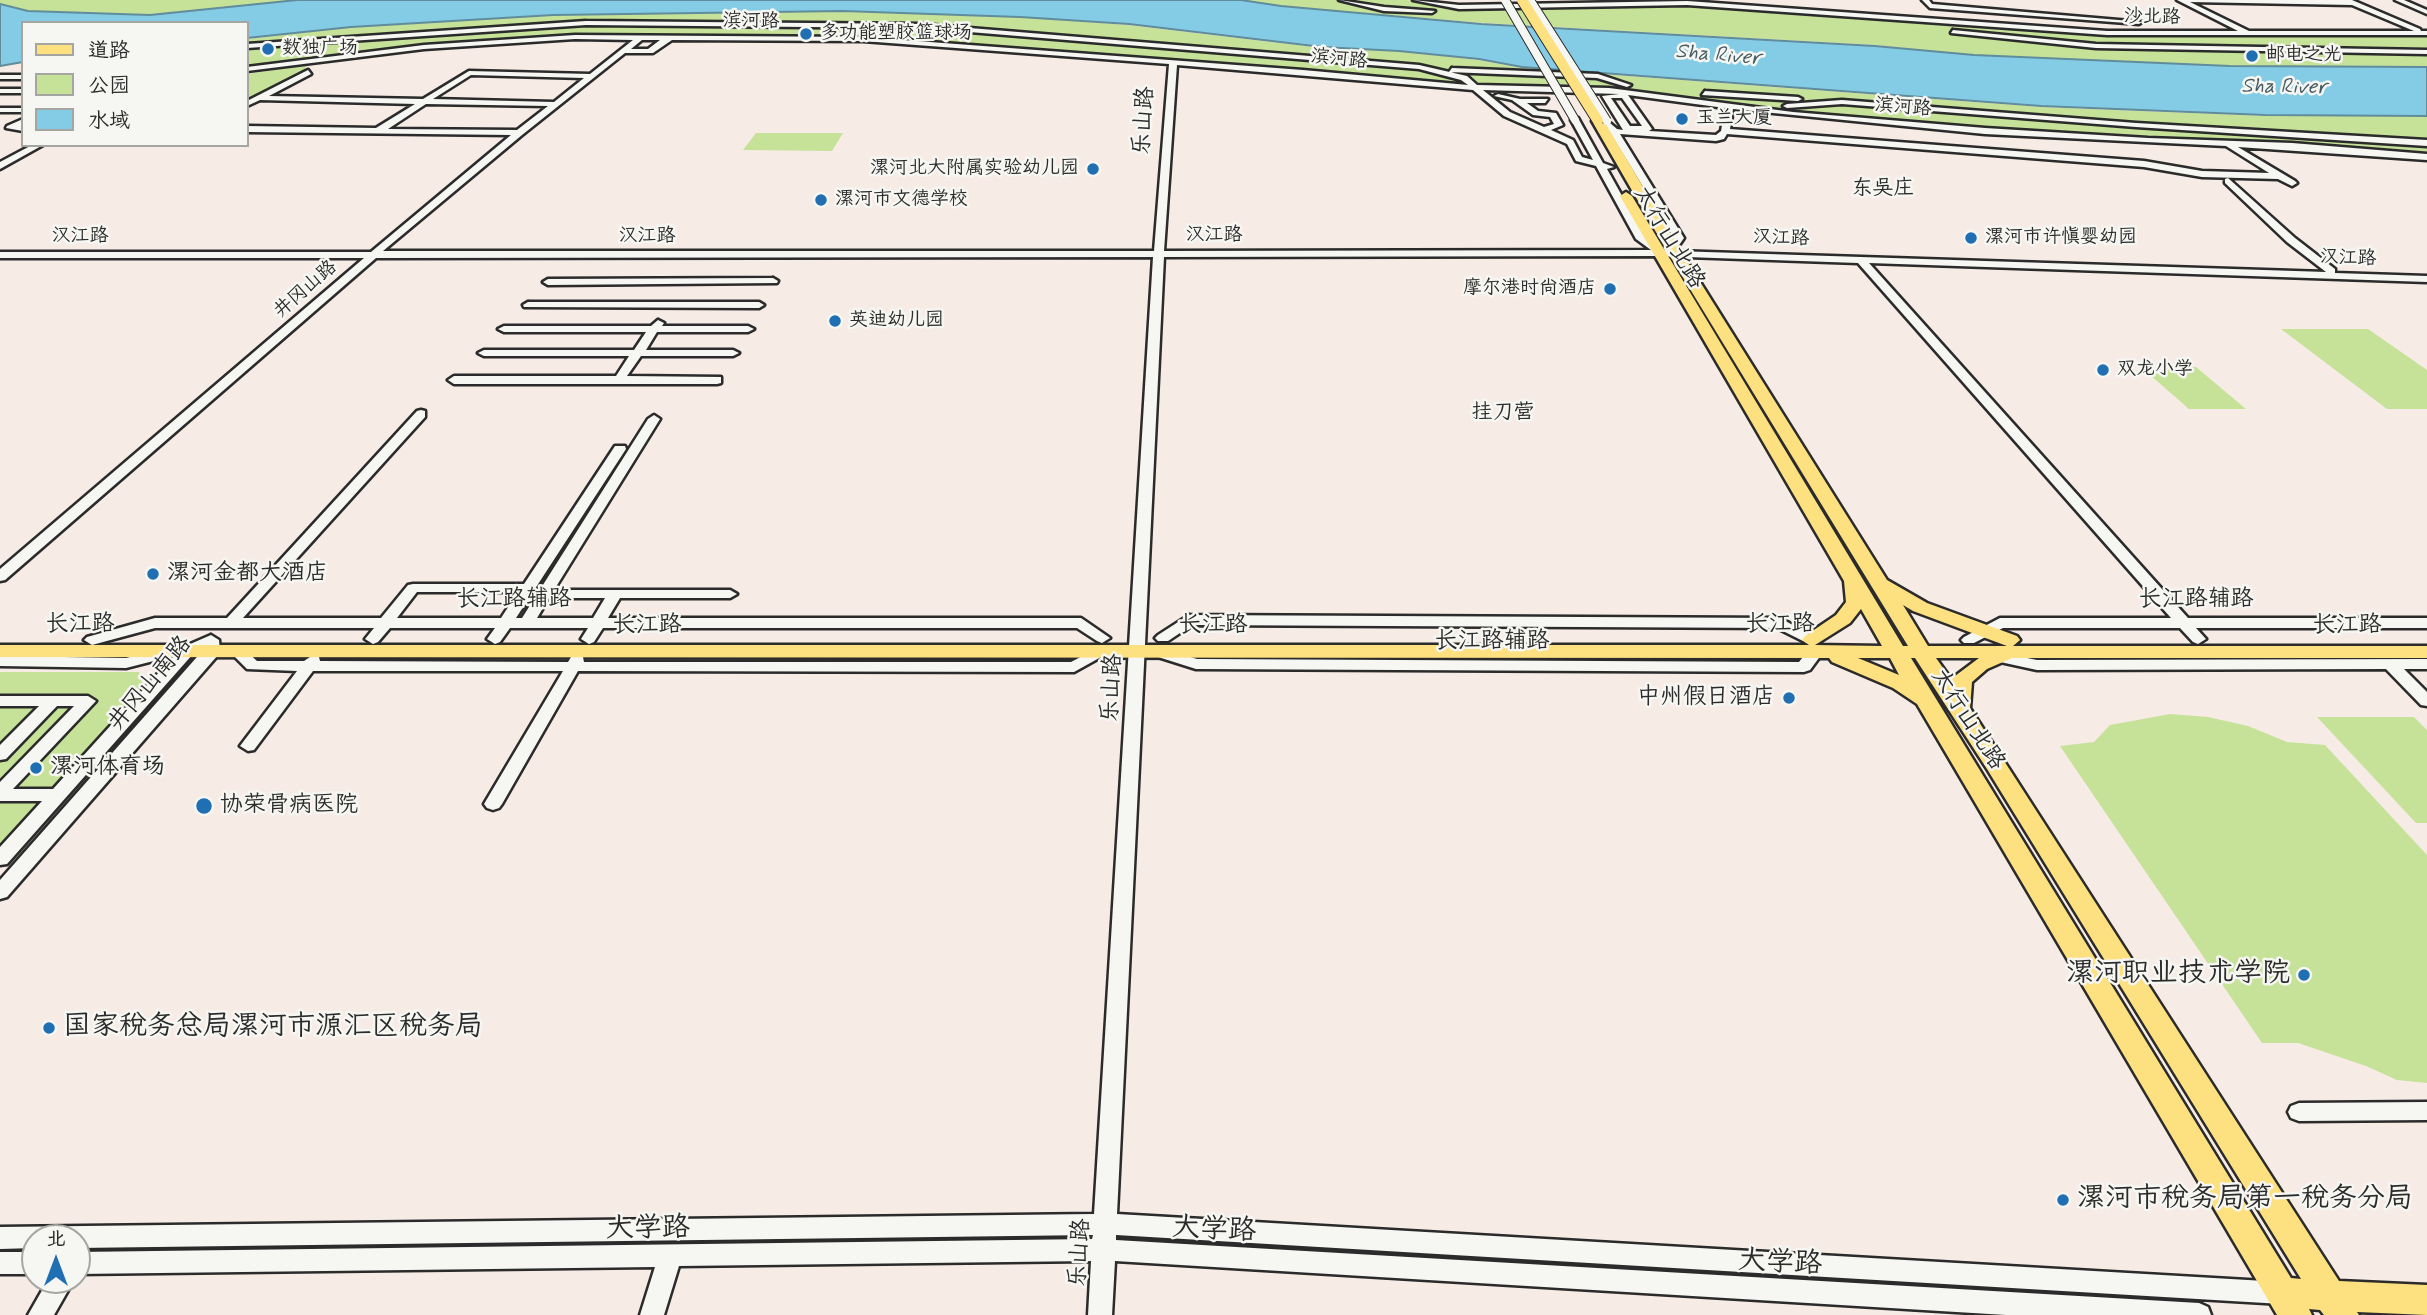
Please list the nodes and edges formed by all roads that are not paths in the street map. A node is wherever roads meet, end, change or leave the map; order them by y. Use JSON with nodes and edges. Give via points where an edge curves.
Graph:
{"nodes":[{"id":1,"x":1342,"y":0,"type":"edge"},
{"id":2,"x":1416,"y":0,"type":"edge"},
{"id":3,"x":1512,"y":0,"type":"edge"},
{"id":4,"x":1522,"y":0,"type":"edge"},
{"id":5,"x":1530,"y":0,"type":"edge"},
{"id":6,"x":1925,"y":0,"type":"edge"},
{"id":7,"x":1969,"y":0,"type":"edge"},
{"id":8,"x":2180,"y":0,"type":"edge"},
{"id":9,"x":2398,"y":0,"type":"edge"},
{"id":10,"x":2352,"y":1,"type":"edge"},
{"id":11,"x":1500,"y":2,"type":"edge"},
{"id":12,"x":1540,"y":4,"type":"edge"},
{"id":13,"x":1459,"y":7,"type":"junction"},
{"id":14,"x":1566,"y":7,"type":"junction"},
{"id":15,"x":1979,"y":8,"type":"junction"},
{"id":16,"x":2427,"y":12,"type":"edge"},
{"id":17,"x":1671,"y":13,"type":"dead end"},
{"id":18,"x":1708,"y":14,"type":"dead end"},
{"id":19,"x":2139,"y":22,"type":"dead end"},
{"id":20,"x":1988,"y":24,"type":"junction"},
{"id":21,"x":2427,"y":32,"type":"edge"},
{"id":22,"x":2251,"y":35,"type":"junction"},
{"id":23,"x":641,"y":37,"type":"junction"},
{"id":24,"x":673,"y":37,"type":"junction"},
{"id":25,"x":248,"y":46,"type":"edge"},
{"id":26,"x":623,"y":51,"type":"junction"},
{"id":27,"x":2427,"y":52,"type":"edge"},
{"id":28,"x":1173,"y":63,"type":"junction"},
{"id":29,"x":248,"y":69,"type":"edge"},
{"id":30,"x":1439,"y":70,"type":"junction"},
{"id":31,"x":308,"y":72,"type":"dead end"},
{"id":32,"x":591,"y":76,"type":"junction"},
{"id":33,"x":0,"y":77,"type":"edge"},
{"id":34,"x":21,"y":77,"type":"edge"},
{"id":35,"x":0,"y":84,"type":"edge"},
{"id":36,"x":21,"y":84,"type":"edge"},
{"id":37,"x":0,"y":91,"type":"edge"},
{"id":38,"x":21,"y":91,"type":"edge"},
{"id":39,"x":1481,"y":92,"type":"junction"},
{"id":40,"x":1623,"y":93,"type":"junction"},
{"id":41,"x":257,"y":98,"type":"junction"},
{"id":42,"x":424,"y":101,"type":"junction"},
{"id":43,"x":1518,"y":101,"type":"junction"},
{"id":44,"x":1832,"y":102,"type":"junction"},
{"id":45,"x":248,"y":103,"type":"edge"},
{"id":46,"x":556,"y":104,"type":"junction"},
{"id":47,"x":1729,"y":106,"type":"junction"},
{"id":48,"x":0,"y":110,"type":"edge"},
{"id":49,"x":21,"y":110,"type":"edge"},
{"id":50,"x":1792,"y":110,"type":"junction"},
{"id":51,"x":1553,"y":115,"type":"junction"},
{"id":52,"x":21,"y":122,"type":"edge"},
{"id":53,"x":1597,"y":124,"type":"junction"},
{"id":54,"x":10,"y":128,"type":"junction"},
{"id":55,"x":21,"y":128,"type":"edge"},
{"id":56,"x":248,"y":129,"type":"edge"},
{"id":57,"x":2204,"y":129,"type":"junction"},
{"id":58,"x":1544,"y":130,"type":"junction"},
{"id":59,"x":378,"y":131,"type":"junction"},
{"id":60,"x":1725,"y":131,"type":"junction"},
{"id":61,"x":0,"y":132,"type":"edge"},
{"id":62,"x":519,"y":133,"type":"junction"},
{"id":63,"x":2226,"y":143,"type":"junction"},
{"id":64,"x":2427,"y":143,"type":"edge"},
{"id":65,"x":35,"y":147,"type":"edge"},
{"id":66,"x":2427,"y":157,"type":"edge"},
{"id":67,"x":1605,"y":165,"type":"junction"},
{"id":68,"x":0,"y":166,"type":"edge"},
{"id":69,"x":2281,"y":176,"type":"junction"},
{"id":70,"x":2228,"y":181,"type":"dead end"},
{"id":71,"x":2292,"y":183,"type":"dead end"},
{"id":72,"x":1666,"y":251,"type":"junction"},
{"id":73,"x":0,"y":252,"type":"edge"},
{"id":74,"x":377,"y":252,"type":"junction"},
{"id":75,"x":1159,"y":252,"type":"junction"},
{"id":76,"x":1860,"y":260,"type":"junction"},
{"id":77,"x":696,"y":268,"type":"junction"},
{"id":78,"x":2331,"y":271,"type":"junction"},
{"id":79,"x":2427,"y":277,"type":"edge"},
{"id":80,"x":773,"y":281,"type":"dead end"},
{"id":81,"x":548,"y":282,"type":"dead end"},
{"id":82,"x":528,"y":305,"type":"dead end"},
{"id":83,"x":671,"y":305,"type":"junction"},
{"id":84,"x":759,"y":305,"type":"dead end"},
{"id":85,"x":504,"y":329,"type":"dead end"},
{"id":86,"x":654,"y":329,"type":"junction"},
{"id":87,"x":748,"y":329,"type":"dead end"},
{"id":88,"x":484,"y":353,"type":"dead end"},
{"id":89,"x":637,"y":353,"type":"junction"},
{"id":90,"x":733,"y":353,"type":"dead end"},
{"id":91,"x":454,"y":380,"type":"dead end"},
{"id":92,"x":619,"y":380,"type":"junction"},
{"id":93,"x":718,"y":380,"type":"dead end"},
{"id":94,"x":421,"y":414,"type":"dead end"},
{"id":95,"x":654,"y":419,"type":"dead end"},
{"id":96,"x":620,"y":449,"type":"dead end"},
{"id":97,"x":0,"y":577,"type":"edge"},
{"id":98,"x":1854,"y":581,"type":"junction"},
{"id":99,"x":1880,"y":583,"type":"junction"},
{"id":100,"x":528,"y":588,"type":"junction"},
{"id":101,"x":544,"y":594,"type":"junction"},
{"id":102,"x":615,"y":594,"type":"junction"},
{"id":103,"x":730,"y":594,"type":"dead end"},
{"id":104,"x":527,"y":623,"type":"junction"},
{"id":105,"x":2427,"y":623,"type":"edge"},
{"id":106,"x":231,"y":624,"type":"junction"},
{"id":107,"x":379,"y":631,"type":"junction"},
{"id":108,"x":501,"y":631,"type":"junction"},
{"id":109,"x":2191,"y":631,"type":"junction"},
{"id":110,"x":2427,"y":639,"type":"edge"},
{"id":111,"x":0,"y":640,"type":"edge"},
{"id":112,"x":92,"y":640,"type":"junction"},
{"id":113,"x":1976,"y":641,"type":"junction"},
{"id":114,"x":586,"y":645,"type":"junction"},
{"id":115,"x":1102,"y":645,"type":"junction"},
{"id":116,"x":1138,"y":645,"type":"junction"},
{"id":117,"x":1162,"y":645,"type":"junction"},
{"id":118,"x":1814,"y":645,"type":"junction"},
{"id":119,"x":212,"y":646,"type":"junction"},
{"id":120,"x":1906,"y":646,"type":"junction"},
{"id":121,"x":2009,"y":650,"type":"junction"},
{"id":122,"x":0,"y":651,"type":"edge"},
{"id":123,"x":179,"y":651,"type":"junction"},
{"id":124,"x":2427,"y":652,"type":"edge"},
{"id":125,"x":313,"y":659,"type":"junction"},
{"id":126,"x":0,"y":661,"type":"edge"},
{"id":127,"x":2390,"y":664,"type":"junction"},
{"id":128,"x":2427,"y":664,"type":"edge"},
{"id":129,"x":53,"y":701,"type":"junction"},
{"id":130,"x":2427,"y":701,"type":"edge"},
{"id":131,"x":2,"y":703,"type":"edge"},
{"id":132,"x":1931,"y":707,"type":"junction"},
{"id":133,"x":1959,"y":707,"type":"junction"},
{"id":134,"x":248,"y":746,"type":"dead end"},
{"id":135,"x":0,"y":755,"type":"edge"},
{"id":136,"x":0,"y":793,"type":"edge"},
{"id":137,"x":58,"y":794,"type":"junction"},
{"id":138,"x":493,"y":803,"type":"dead end"},
{"id":139,"x":0,"y":859,"type":"edge"},
{"id":140,"x":0,"y":892,"type":"edge"},
{"id":141,"x":2427,"y":1111,"type":"edge"},
{"id":142,"x":2299,"y":1112,"type":"dead end"},
{"id":143,"x":1106,"y":1224,"type":"junction"},
{"id":144,"x":0,"y":1238,"type":"edge"},
{"id":145,"x":21,"y":1240,"type":"edge"},
{"id":146,"x":91,"y":1247,"type":"edge"},
{"id":147,"x":1103,"y":1250,"type":"junction"},
{"id":148,"x":671,"y":1254,"type":"junction"},
{"id":149,"x":0,"y":1263,"type":"edge"},
{"id":150,"x":21,"y":1263,"type":"edge"},
{"id":151,"x":91,"y":1263,"type":"edge"},
{"id":152,"x":53,"y":1294,"type":"edge"},
{"id":153,"x":2427,"y":1300,"type":"edge"},
{"id":154,"x":2288,"y":1304,"type":"edge"},
{"id":155,"x":2337,"y":1306,"type":"edge"},
{"id":156,"x":2086,"y":1312,"type":"edge"},
{"id":157,"x":40,"y":1315,"type":"edge"},
{"id":158,"x":652,"y":1315,"type":"edge"},
{"id":159,"x":1100,"y":1315,"type":"edge"},
{"id":160,"x":2199,"y":1315,"type":"edge"}],
"edges":[{"from":1,"to":13,"type":"street","via":[[1407,10]]},
{"from":2,"to":13,"type":"street","name":"沙北路"},
{"from":3,"to":53,"type":"main road"},
{"from":4,"to":53,"type":"main road","bridge":true},
{"from":5,"to":53,"type":"street","bridge":true},
{"from":6,"to":15,"type":"street","via":[[1930,6]]},
{"from":7,"to":15,"type":"street"},
{"from":8,"to":10,"type":"street"},
{"from":8,"to":22,"type":"street"},
{"from":9,"to":16,"type":"street"},
{"from":10,"to":21,"type":"street"},
{"from":11,"to":12,"type":"street","name":"沙北路"},
{"from":11,"to":13,"type":"street","name":"沙北路"},
{"from":11,"to":53,"type":"street","bridge":true},
{"from":12,"to":14,"type":"street","name":"沙北路"},
{"from":14,"to":17,"type":"street"},
{"from":14,"to":20,"type":"street","name":"沙北路","via":[[1667,3],[1820,8]]},
{"from":15,"to":19,"type":"street"},
{"from":15,"to":20,"type":"street","via":[[1988,16]]},
{"from":18,"to":27,"type":"street","via":[[2096,46]]},
{"from":20,"to":22,"type":"street","name":"沙北路","via":[[2107,33]]},
{"from":21,"to":22,"type":"street","name":"沙北路"},
{"from":23,"to":24,"type":"street","name":"滨河路"},
{"from":23,"to":26,"type":"street","name":"井冈山路"},
{"from":23,"to":29,"type":"street","name":"滨河路","via":[[424,47]]},
{"from":24,"to":26,"type":"street","via":[[650,51]]},
{"from":24,"to":28,"type":"street","name":"滨河路","via":[[863,39]]},
{"from":25,"to":30,"type":"street","via":[[586,23],[921,26]]},
{"from":26,"to":32,"type":"street","name":"井冈山路"},
{"from":28,"to":39,"type":"street","name":"滨河路"},
{"from":28,"to":75,"type":"street","name":"乐山路"},
{"from":30,"to":39,"type":"street","via":[[1464,78]]},
{"from":30,"to":44,"type":"street","via":[[1598,76],[1642,88]]},
{"from":31,"to":41,"type":"street"},
{"from":32,"to":42,"type":"street","via":[[469,74]]},
{"from":32,"to":46,"type":"street","name":"井冈山路"},
{"from":33,"to":34,"type":"street"},
{"from":35,"to":36,"type":"street"},
{"from":37,"to":38,"type":"street"},
{"from":39,"to":40,"type":"street","name":"滨河路"},
{"from":39,"to":43,"type":"street"},
{"from":39,"to":58,"type":"street","via":[[1507,114]]},
{"from":40,"to":40,"type":"street","via":[[1640,118],[1648,130],[1627,129],[1606,96]]},
{"from":40,"to":47,"type":"street","name":"滨河路"},
{"from":41,"to":42,"type":"street"},
{"from":41,"to":45,"type":"street"},
{"from":42,"to":46,"type":"street"},
{"from":42,"to":59,"type":"street"},
{"from":43,"to":51,"type":"street","via":[[1536,113]]},
{"from":43,"to":51,"type":"street","via":[[1543,97]]},
{"from":44,"to":50,"type":"street"},
{"from":44,"to":57,"type":"street"},
{"from":46,"to":62,"type":"street","name":"井冈山路"},
{"from":47,"to":50,"type":"street","name":"滨河路"},
{"from":47,"to":60,"type":"street"},
{"from":48,"to":49,"type":"street"},
{"from":50,"to":63,"type":"street","name":"滨河路","via":[[2092,138]]},
{"from":51,"to":58,"type":"street","via":[[1559,125]]},
{"from":52,"to":54,"type":"street"},
{"from":53,"to":60,"type":"street","via":[[1716,138]]},
{"from":53,"to":67,"type":"main road","name":"太行山北路"},
{"from":53,"to":72,"type":"main road","name":"太行山北路"},
{"from":54,"to":55,"type":"street"},
{"from":54,"to":61,"type":"street"},
{"from":56,"to":59,"type":"street"},
{"from":57,"to":63,"type":"street"},
{"from":57,"to":64,"type":"street"},
{"from":58,"to":67,"type":"street","via":[[1570,142],[1579,159]]},
{"from":59,"to":62,"type":"street"},
{"from":60,"to":69,"type":"street","via":[[2144,164],[2202,174]]},
{"from":62,"to":74,"type":"street","name":"井冈山路"},
{"from":63,"to":66,"type":"street","name":"滨河路"},
{"from":63,"to":69,"type":"street"},
{"from":65,"to":68,"type":"street"},
{"from":67,"to":72,"type":"main road","name":"太行山北路"},
{"from":69,"to":71,"type":"street"},
{"from":70,"to":78,"type":"street"},
{"from":72,"to":75,"type":"street","name":"汉江路"},
{"from":72,"to":76,"type":"street","name":"汉江路"},
{"from":72,"to":78,"type":"street","name":"汉江路"},
{"from":72,"to":98,"type":"main road","name":"太行山北路"},
{"from":72,"to":99,"type":"main road","name":"太行山北路"},
{"from":73,"to":74,"type":"street","name":"汉江路"},
{"from":74,"to":75,"type":"street","name":"汉江路"},
{"from":74,"to":77,"type":"street","name":"汉江路"},
{"from":74,"to":97,"type":"street","name":"井冈山路"},
{"from":75,"to":77,"type":"street","name":"汉江路"},
{"from":75,"to":116,"type":"street","name":"乐山路"},
{"from":76,"to":79,"type":"street","name":"汉江路"},
{"from":76,"to":109,"type":"street"},
{"from":77,"to":80,"type":"street"},
{"from":77,"to":81,"type":"street"},
{"from":77,"to":83,"type":"street"},
{"from":78,"to":79,"type":"street","name":"汉江路"},
{"from":82,"to":83,"type":"street"},
{"from":83,"to":84,"type":"street"},
{"from":83,"to":86,"type":"street"},
{"from":85,"to":86,"type":"street"},
{"from":86,"to":87,"type":"street"},
{"from":86,"to":89,"type":"street"},
{"from":88,"to":89,"type":"street"},
{"from":89,"to":90,"type":"street"},
{"from":89,"to":92,"type":"street"},
{"from":91,"to":92,"type":"street"},
{"from":92,"to":93,"type":"street"},
{"from":94,"to":106,"type":"street"},
{"from":95,"to":101,"type":"street"},
{"from":96,"to":100,"type":"street"},
{"from":98,"to":118,"type":"main road","via":[[1856,602]]},
{"from":98,"to":120,"type":"main road","name":"太行山北路"},
{"from":99,"to":113,"type":"main road"},
{"from":99,"to":120,"type":"main road","name":"太行山北路"},
{"from":100,"to":107,"type":"street","via":[[413,588]]},
{"from":100,"to":108,"type":"street"},
{"from":101,"to":102,"type":"street"},
{"from":101,"to":104,"type":"street"},
{"from":102,"to":103,"type":"street"},
{"from":102,"to":114,"type":"street"},
{"from":104,"to":108,"type":"street","name":"长江路辅路"},
{"from":104,"to":114,"type":"street","name":"长江路辅路"},
{"from":105,"to":109,"type":"street","name":"长江路辅路"},
{"from":106,"to":107,"type":"street"},
{"from":106,"to":112,"type":"street","via":[[155,624]]},
{"from":107,"to":108,"type":"main road","name":"长江路"},
{"from":107,"to":119,"type":"main road","name":"长江路"},
{"from":108,"to":114,"type":"main road","name":"长江路"},
{"from":109,"to":110,"type":"main road","name":"长江路"},
{"from":109,"to":113,"type":"street","name":"长江路辅路","via":[[2000,623]]},
{"from":109,"to":121,"type":"main road","name":"长江路"},
{"from":111,"to":112,"type":"main road","name":"长江路"},
{"from":112,"to":119,"type":"main road","name":"长江路"},
{"from":113,"to":120,"type":"main road","name":"长江路"},
{"from":113,"to":121,"type":"main road","name":"长江路"},
{"from":114,"to":115,"type":"main road","name":"长江路"},
{"from":114,"to":115,"type":"street","name":"长江路辅路","via":[[1081,623]]},
{"from":114,"to":125,"type":"main road","name":"长江路"},
{"from":114,"to":138,"type":"street"},
{"from":115,"to":116,"type":"main road","name":"长江路"},
{"from":116,"to":117,"type":"main road","name":"长江路"},
{"from":116,"to":143,"type":"street","name":"乐山路"},
{"from":117,"to":118,"type":"main road","name":"长江路"},
{"from":117,"to":118,"type":"street","name":"长江路辅路","via":[[1189,620],[1202,620],[1780,623]]},
{"from":118,"to":120,"type":"main road","name":"长江路"},
{"from":118,"to":132,"type":"main road","via":[[1901,683]]},
{"from":119,"to":123,"type":"main road","name":"长江路"},
{"from":119,"to":125,"type":"main road","name":"长江路"},
{"from":119,"to":140,"type":"street","name":"井冈山南路"},
{"from":120,"to":132,"type":"main road","name":"太行山北路"},
{"from":120,"to":133,"type":"main road","name":"太行山北路"},
{"from":121,"to":124,"type":"main road","name":"长江路"},
{"from":121,"to":127,"type":"street","via":[[2037,665]]},
{"from":121,"to":133,"type":"main road","via":[[1961,680]]},
{"from":122,"to":123,"type":"main road","name":"长江路"},
{"from":123,"to":126,"type":"street","via":[[126,663]]},
{"from":123,"to":137,"type":"street","name":"井冈山南路"},
{"from":125,"to":134,"type":"street"},
{"from":127,"to":128,"type":"street"},
{"from":127,"to":130,"type":"street"},
{"from":129,"to":131,"type":"street"},
{"from":129,"to":135,"type":"street"},
{"from":129,"to":136,"type":"street","via":[[88,701]]},
{"from":132,"to":154,"type":"main road","name":"太行山北路"},
{"from":133,"to":155,"type":"main road","name":"太行山北路"},
{"from":136,"to":137,"type":"street"},
{"from":137,"to":139,"type":"street","name":"井冈山南路"},
{"from":141,"to":142,"type":"street"},
{"from":143,"to":146,"type":"street","name":"大学路"},
{"from":143,"to":147,"type":"street","name":"乐山路"},
{"from":143,"to":154,"type":"street","name":"大学路"},
{"from":144,"to":145,"type":"street","name":"大学路"},
{"from":147,"to":148,"type":"street","name":"大学路"},
{"from":147,"to":156,"type":"street","name":"大学路"},
{"from":147,"to":159,"type":"street","name":"乐山路"},
{"from":148,"to":151,"type":"street","name":"大学路"},
{"from":148,"to":158,"type":"street"},
{"from":149,"to":150,"type":"street"},
{"from":152,"to":157,"type":"street"},
{"from":153,"to":155,"type":"main road","name":"大学路"},
{"from":154,"to":155,"type":"main road","name":"大学路"},
{"from":156,"to":160,"type":"street","name":"大学路"}]}
